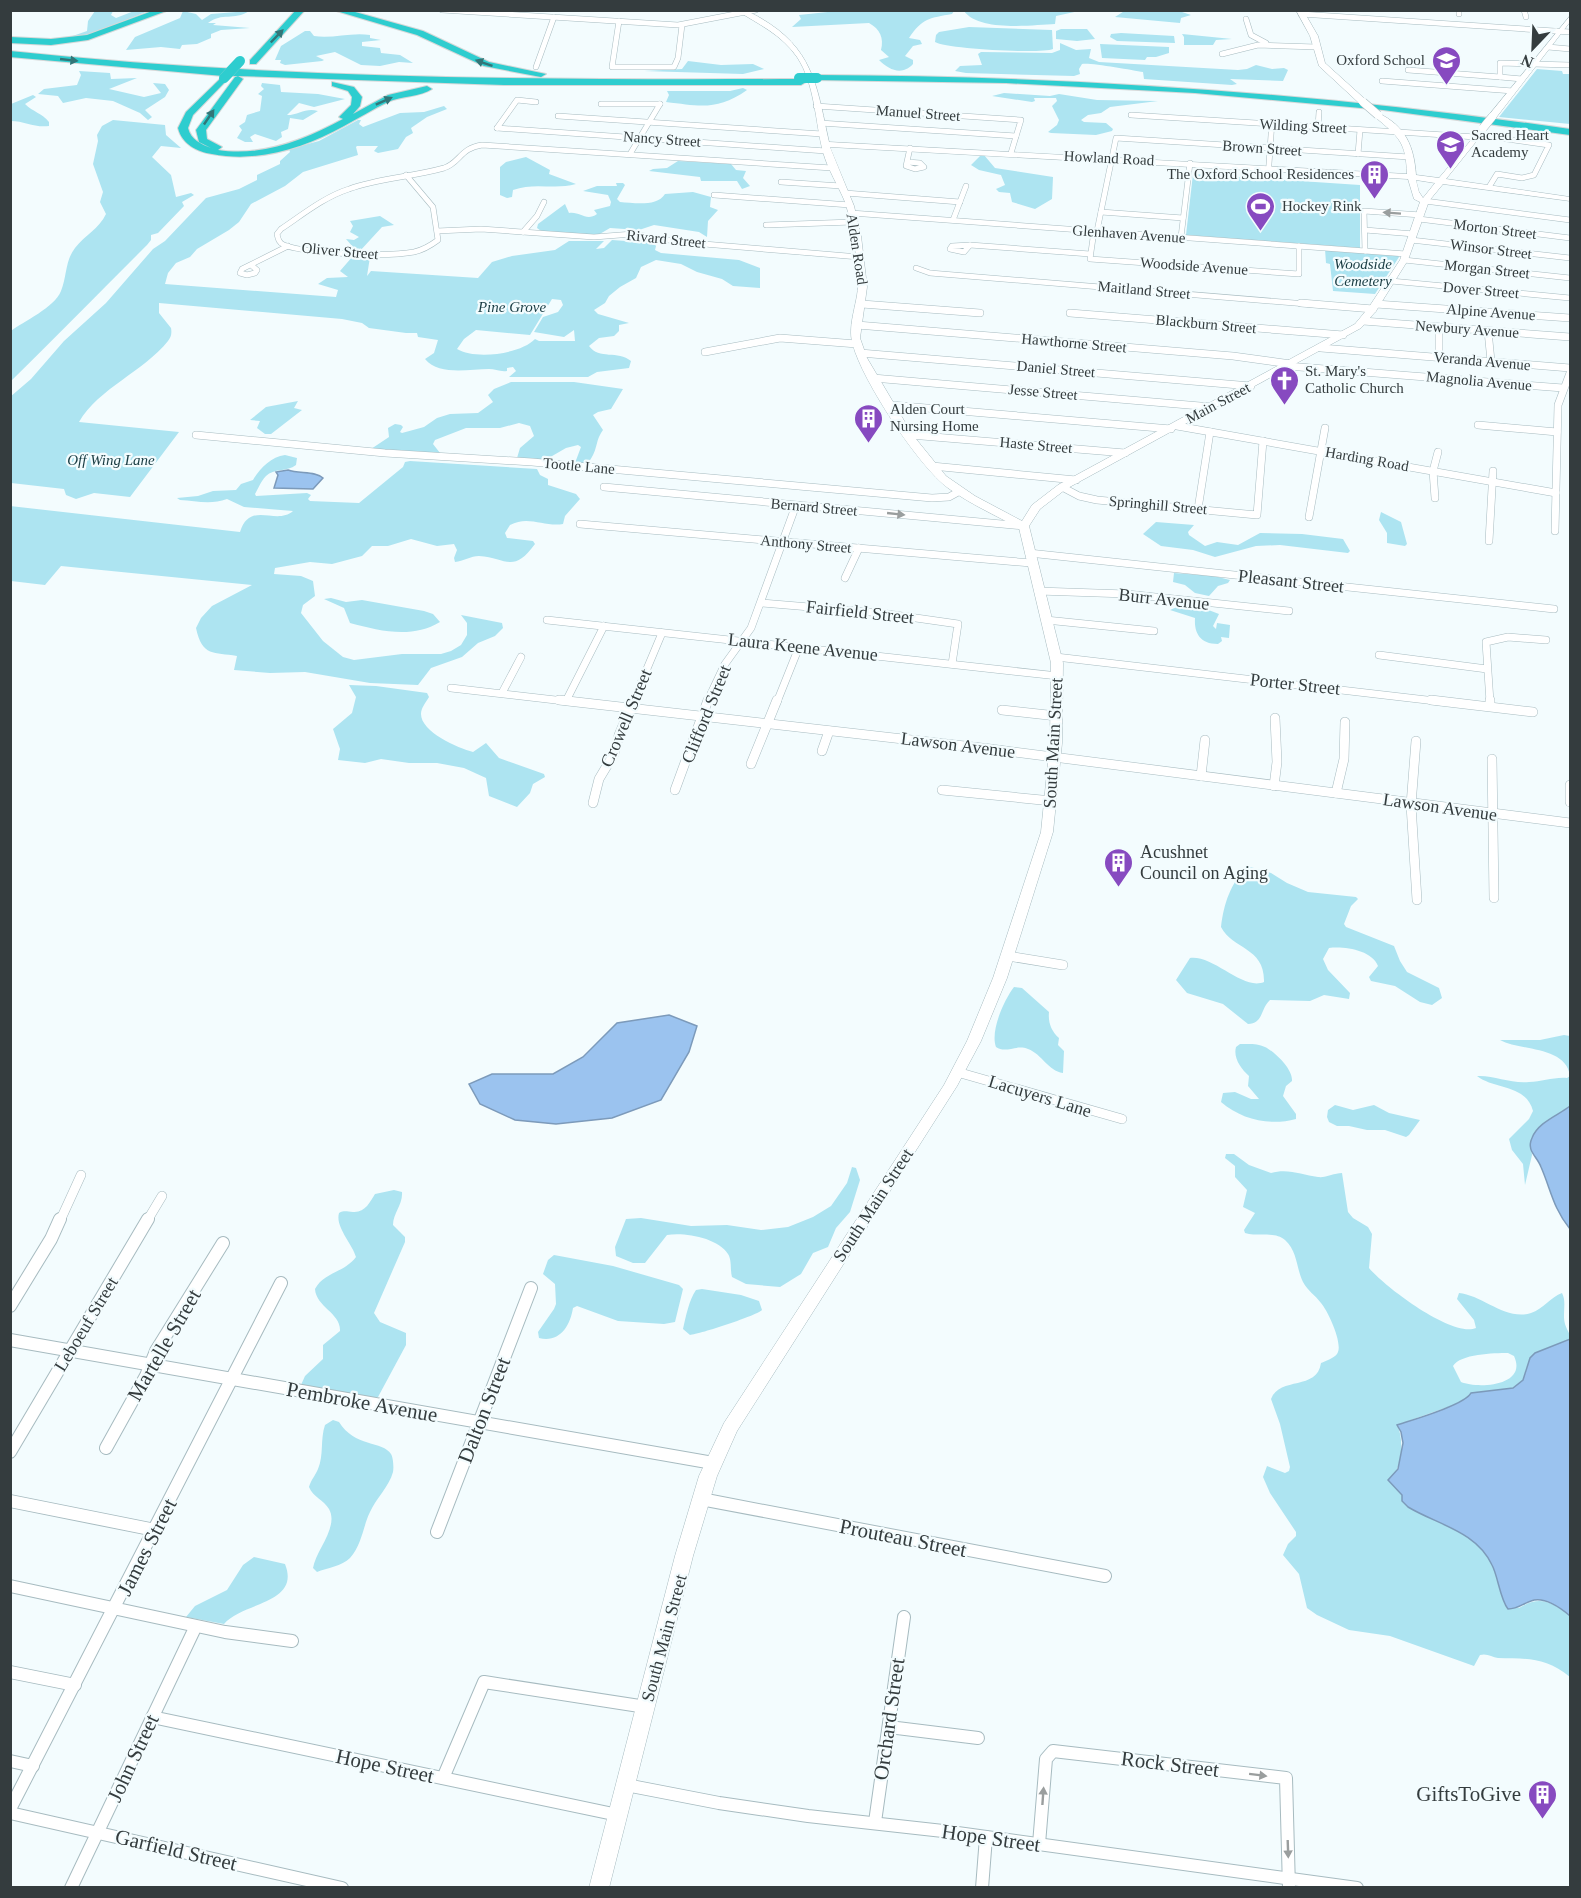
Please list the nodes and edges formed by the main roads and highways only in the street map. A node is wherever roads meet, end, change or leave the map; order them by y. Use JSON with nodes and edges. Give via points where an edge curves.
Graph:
{"nodes":[{"id":1,"x":165,"y":10,"type":"edge"},
{"id":2,"x":289,"y":10,"type":"edge"},
{"id":3,"x":302,"y":10,"type":"edge"},
{"id":4,"x":338,"y":10,"type":"edge"},
{"id":5,"x":742,"y":12,"type":"edge"},
{"id":6,"x":1300,"y":12,"type":"edge"},
{"id":7,"x":1570,"y":18,"type":"edge"},
{"id":8,"x":10,"y":41,"type":"edge"},
{"id":9,"x":10,"y":54,"type":"edge"},
{"id":10,"x":254,"y":76,"type":"junction"},
{"id":11,"x":604,"y":78,"type":"junction"},
{"id":12,"x":800,"y":80,"type":"junction"},
{"id":13,"x":817,"y":80,"type":"junction"},
{"id":14,"x":562,"y":83,"type":"junction"},
{"id":15,"x":1570,"y":132,"type":"edge"},
{"id":16,"x":1570,"y":138,"type":"edge"},
{"id":17,"x":826,"y":147,"type":"junction"},
{"id":18,"x":1411,"y":177,"type":"junction"},
{"id":19,"x":1442,"y":180,"type":"junction"},
{"id":20,"x":1570,"y":199,"type":"edge"},
{"id":21,"x":1425,"y":201,"type":"junction"},
{"id":22,"x":1024,"y":526,"type":"junction"},
{"id":23,"x":599,"y":1887,"type":"edge"}],
"edges":[{"from":1,"to":8,"type":"highway","via":[[88,37],[51,42]]},
{"from":2,"to":14,"type":"highway","one_way":true,"bridge":true,"via":[[189,114],[183,130],[200,148],[238,154],[267,151],[312,138],[384,100],[412,92]]},
{"from":10,"to":3,"type":"highway","one_way":true,"via":[[334,83],[353,91],[357,101],[352,110],[296,141],[230,149],[210,145],[201,138],[202,128],[238,79]]},
{"from":11,"to":4,"type":"highway","one_way":true,"via":[[495,66],[420,33]]},
{"from":5,"to":17,"type":"main road","name":"Alden Road","via":[[778,33],[798,53],[808,73]]},
{"from":6,"to":18,"type":"main road","bridge":true,"via":[[1314,36],[1324,67],[1407,144]]},
{"from":7,"to":19,"type":"main road","name":"Main Street","bridge":true},
{"from":8,"to":11,"type":"highway","via":[[144,58],[312,71]]},
{"from":9,"to":10,"type":"highway","one_way":true},
{"from":10,"to":14,"type":"highway"},
{"from":11,"to":12,"type":"highway"},
{"from":12,"to":13,"type":"highway","bridge":true},
{"from":12,"to":14,"type":"highway"},
{"from":13,"to":15,"type":"highway","via":[[1006,80],[1210,91],[1399,109]]},
{"from":13,"to":16,"type":"highway","via":[[1050,86],[1230,97],[1403,114]]},
{"from":17,"to":18,"type":"main road","name":"Howland Road","via":[[1011,153]]},
{"from":17,"to":22,"type":"main road","name":"Alden Road","via":[[852,213],[863,287],[856,325],[859,349],[873,378],[932,466],[960,491]]},
{"from":18,"to":19,"type":"main road","name":"Howland Road"},
{"from":18,"to":21,"type":"main road","via":[[1416,196]]},
{"from":19,"to":20,"type":"main road","name":"Howland Road"},
{"from":19,"to":21,"type":"main road","name":"Main Street"},
{"from":21,"to":22,"type":"main road","name":"Main Street","via":[[1405,257],[1363,321],[1321,348],[1062,488],[1034,509]]},
{"from":22,"to":23,"type":"main road","name":"South Main Street","via":[[1058,676],[1052,801],[1042,852],[986,1014],[957,1072],[730,1428],[713,1463]]}]}
